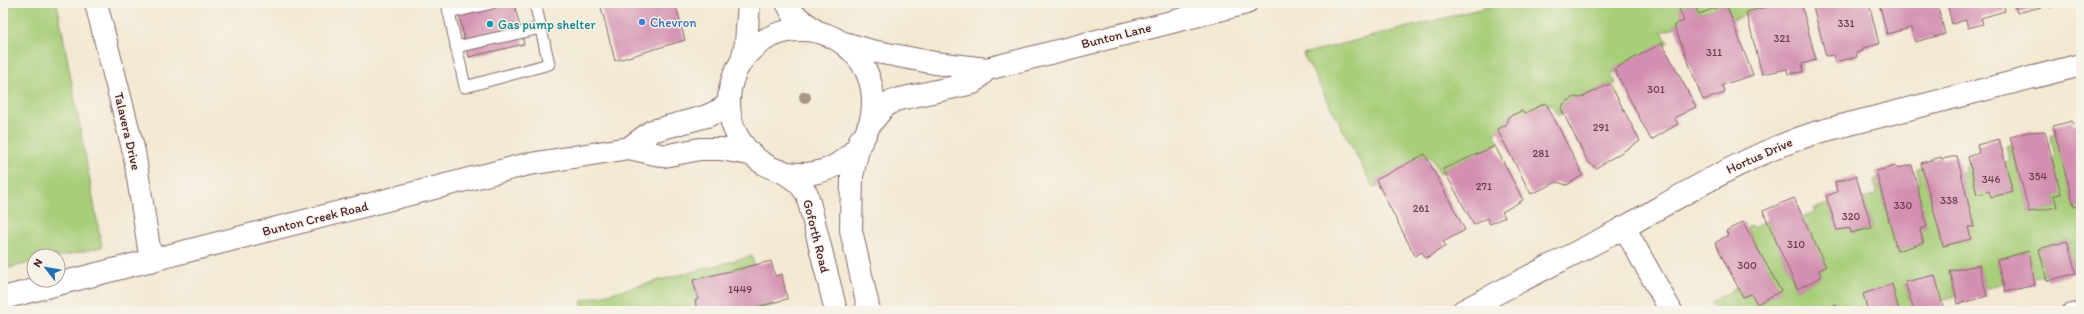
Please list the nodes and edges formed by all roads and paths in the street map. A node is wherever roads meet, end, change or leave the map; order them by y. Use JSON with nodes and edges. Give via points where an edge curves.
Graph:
{"nodes":[{"id":1,"x":96,"y":3,"type":"edge"},
{"id":2,"x":492,"y":3,"type":"edge"},
{"id":3,"x":535,"y":3,"type":"edge"},
{"id":4,"x":749,"y":3,"type":"edge"},
{"id":5,"x":787,"y":3,"type":"edge"},
{"id":6,"x":1246,"y":3,"type":"edge"},
{"id":7,"x":448,"y":8,"type":"edge"},
{"id":8,"x":541,"y":28,"type":"junction"},
{"id":9,"x":816,"y":31,"type":"junction"},
{"id":10,"x":842,"y":42,"type":"junction"},
{"id":11,"x":456,"y":47,"type":"junction"},
{"id":12,"x":742,"y":60,"type":"junction"},
{"id":13,"x":2081,"y":65,"type":"edge"},
{"id":14,"x":987,"y":69,"type":"junction"},
{"id":15,"x":729,"y":103,"type":"junction"},
{"id":16,"x":864,"y":133,"type":"junction"},
{"id":17,"x":629,"y":148,"type":"junction"},
{"id":18,"x":749,"y":154,"type":"junction"},
{"id":19,"x":782,"y":171,"type":"junction"},
{"id":20,"x":1624,"y":227,"type":"junction"},
{"id":21,"x":151,"y":261,"type":"junction"},
{"id":22,"x":3,"y":298,"type":"edge"},
{"id":23,"x":2081,"y":307,"type":"edge"},
{"id":24,"x":836,"y":311,"type":"edge"},
{"id":25,"x":869,"y":311,"type":"edge"},
{"id":26,"x":1463,"y":311,"type":"edge"},
{"id":27,"x":1670,"y":311,"type":"edge"},
{"id":28,"x":2067,"y":311,"type":"edge"}],
"edges":[{"from":1,"to":21,"type":"street","name":"Talavera Drive","via":[[134,152]]},
{"from":2,"to":7,"type":"lane"},
{"from":3,"to":8,"type":"lane"},
{"from":4,"to":12,"type":"street"},
{"from":5,"to":9,"type":"street","via":[[793,14]]},
{"from":6,"to":14,"type":"street","name":"Bunton Lane"},
{"from":7,"to":11,"type":"lane"},
{"from":8,"to":11,"type":"lane"},
{"from":8,"to":11,"type":"lane","via":[[549,64],[465,87]]},
{"from":9,"to":10,"type":"street"},
{"from":9,"to":12,"type":"street","via":[[799,29],[780,33],[759,44]]},
{"from":10,"to":14,"type":"street","name":"Bunton Lane","via":[[872,51],[956,67]]},
{"from":10,"to":16,"type":"street","via":[[853,51],[865,68],[872,87],[873,107]]},
{"from":12,"to":15,"type":"street","via":[[732,80]]},
{"from":13,"to":20,"type":"street","name":"Hortus Drive","via":[[1782,143],[1723,171]]},
{"from":14,"to":16,"type":"street","via":[[973,84],[895,100],[884,107]]},
{"from":15,"to":17,"type":"street","name":"Bunton Creek Road","via":[[707,116],[652,131]]},
{"from":15,"to":18,"type":"street","via":[[735,135]]},
{"from":16,"to":19,"type":"street","via":[[847,158],[829,169],[804,173]]},
{"from":16,"to":25,"type":"street","via":[[852,176],[850,230]]},
{"from":17,"to":18,"type":"street","name":"Bunton Creek Road","via":[[664,156],[700,149],[721,149]]},
{"from":17,"to":21,"type":"street","name":"Bunton Creek Road","via":[[524,165]]},
{"from":18,"to":19,"type":"street"},
{"from":19,"to":24,"type":"street","name":"Goforth Road","via":[[799,183],[807,194]]},
{"from":20,"to":26,"type":"street","name":"Hortus Drive"},
{"from":20,"to":27,"type":"street"},
{"from":21,"to":22,"type":"street","name":"Bunton Creek Road"},
{"from":23,"to":28,"type":"lane"}]}
